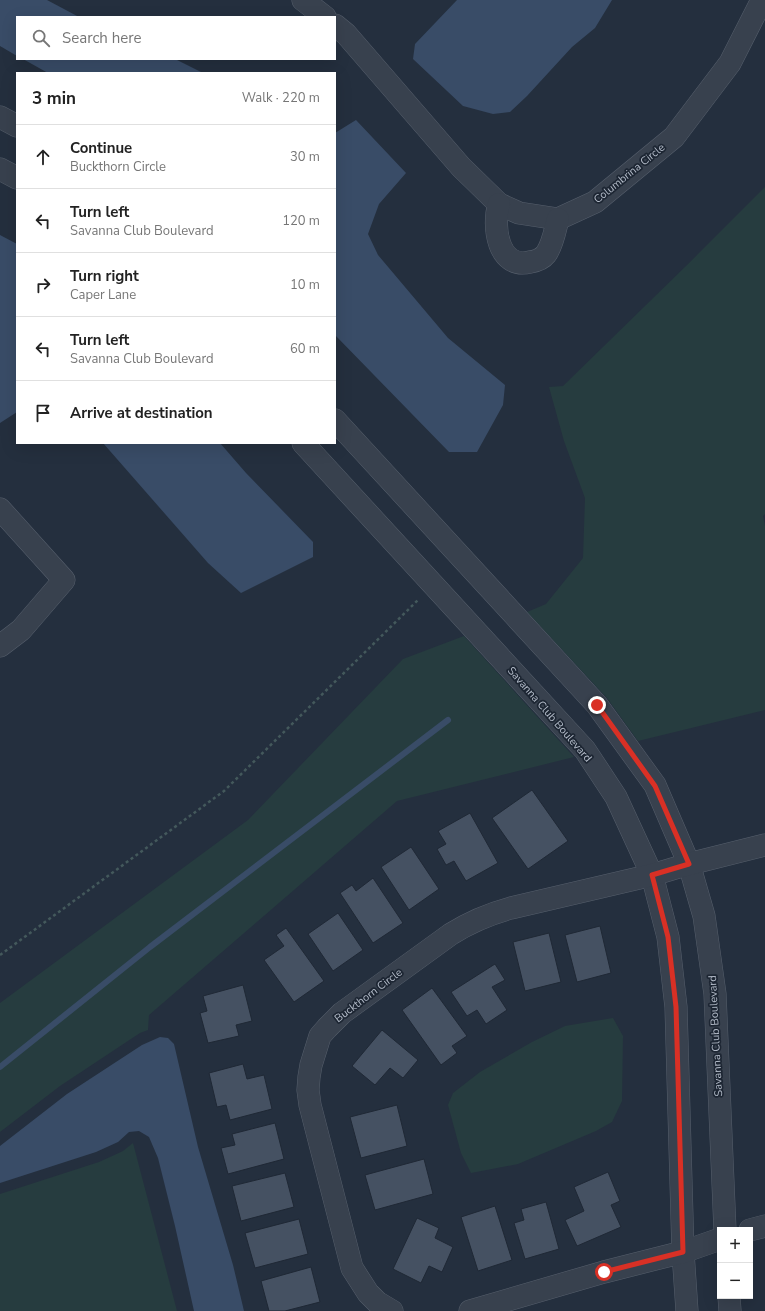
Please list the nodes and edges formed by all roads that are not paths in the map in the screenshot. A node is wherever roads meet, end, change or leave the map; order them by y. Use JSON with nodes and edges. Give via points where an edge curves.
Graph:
{"nodes":[{"id":1,"x":303,"y":0,"type":"edge"},
{"id":2,"x":762,"y":0,"type":"edge"},
{"id":3,"x":324,"y":16,"type":"edge"},
{"id":4,"x":336,"y":26,"type":"edge"},
{"id":5,"x":0,"y":117,"type":"edge"},
{"id":6,"x":16,"y":125,"type":"edge"},
{"id":7,"x":0,"y":169,"type":"edge"},
{"id":8,"x":16,"y":177,"type":"edge"},
{"id":9,"x":498,"y":204,"type":"junction"},
{"id":10,"x":558,"y":219,"type":"junction"},
{"id":11,"x":336,"y":421,"type":"edge"},
{"id":12,"x":304,"y":444,"type":"edge"},
{"id":13,"x":0,"y":509,"type":"edge"},
{"id":14,"x":0,"y":646,"type":"edge"},
{"id":15,"x":765,"y":845,"type":"edge"},
{"id":16,"x":689,"y":864,"type":"junction"},
{"id":17,"x":652,"y":875,"type":"junction"},
{"id":18,"x":765,"y":1226,"type":"edge"},
{"id":19,"x":725,"y":1227,"type":"edge"},
{"id":20,"x":753,"y":1229,"type":"edge"},
{"id":21,"x":717,"y":1240,"type":"edge"},
{"id":22,"x":683,"y":1252,"type":"junction"},
{"id":23,"x":729,"y":1299,"type":"edge"},
{"id":24,"x":392,"y":1311,"type":"edge"},
{"id":25,"x":470,"y":1311,"type":"edge"},
{"id":26,"x":688,"y":1311,"type":"edge"},
{"id":27,"x":730,"y":1311,"type":"edge"}],
"edges":[{"from":1,"to":3,"type":"street"},
{"from":2,"to":10,"type":"street","name":"Columbrina Circle","via":[[730,62],[674,137],[595,202]]},
{"from":4,"to":9,"type":"street","via":[[346,34],[461,167]]},
{"from":5,"to":6,"type":"street"},
{"from":7,"to":8,"type":"street"},
{"from":9,"to":10,"type":"street","via":[[519,213]]},
{"from":9,"to":10,"type":"street","via":[[495,226],[497,240],[507,256],[526,264],[541,259],[547,253]]},
{"from":11,"to":16,"type":"street","name":"Savanna Club Boulevard","via":[[597,705],[655,786]]},
{"from":12,"to":17,"type":"street","name":"Savanna Club Boulevard","via":[[585,750],[616,797]]},
{"from":13,"to":14,"type":"street","via":[[64,580],[21,630]]},
{"from":15,"to":16,"type":"street","name":"Buckthorn Circle"},
{"from":16,"to":17,"type":"street","name":"Buckthorn Circle"},
{"from":16,"to":19,"type":"street","name":"Savanna Club Boulevard","via":[[704,916],[715,994]]},
{"from":17,"to":22,"type":"street","name":"Savanna Club Boulevard","via":[[668,937],[676,1007]]},
{"from":17,"to":24,"type":"street","name":"Buckthorn Circle","via":[[511,908],[469,923],[342,1013],[320,1036],[311,1065],[308,1090],[343,1237],[352,1268],[360,1282],[377,1302]]},
{"from":18,"to":20,"type":"street"},
{"from":21,"to":22,"type":"street"},
{"from":22,"to":25,"type":"street"},
{"from":22,"to":26,"type":"street","name":"Savanna Club Boulevard"},
{"from":23,"to":27,"type":"street"}]}
